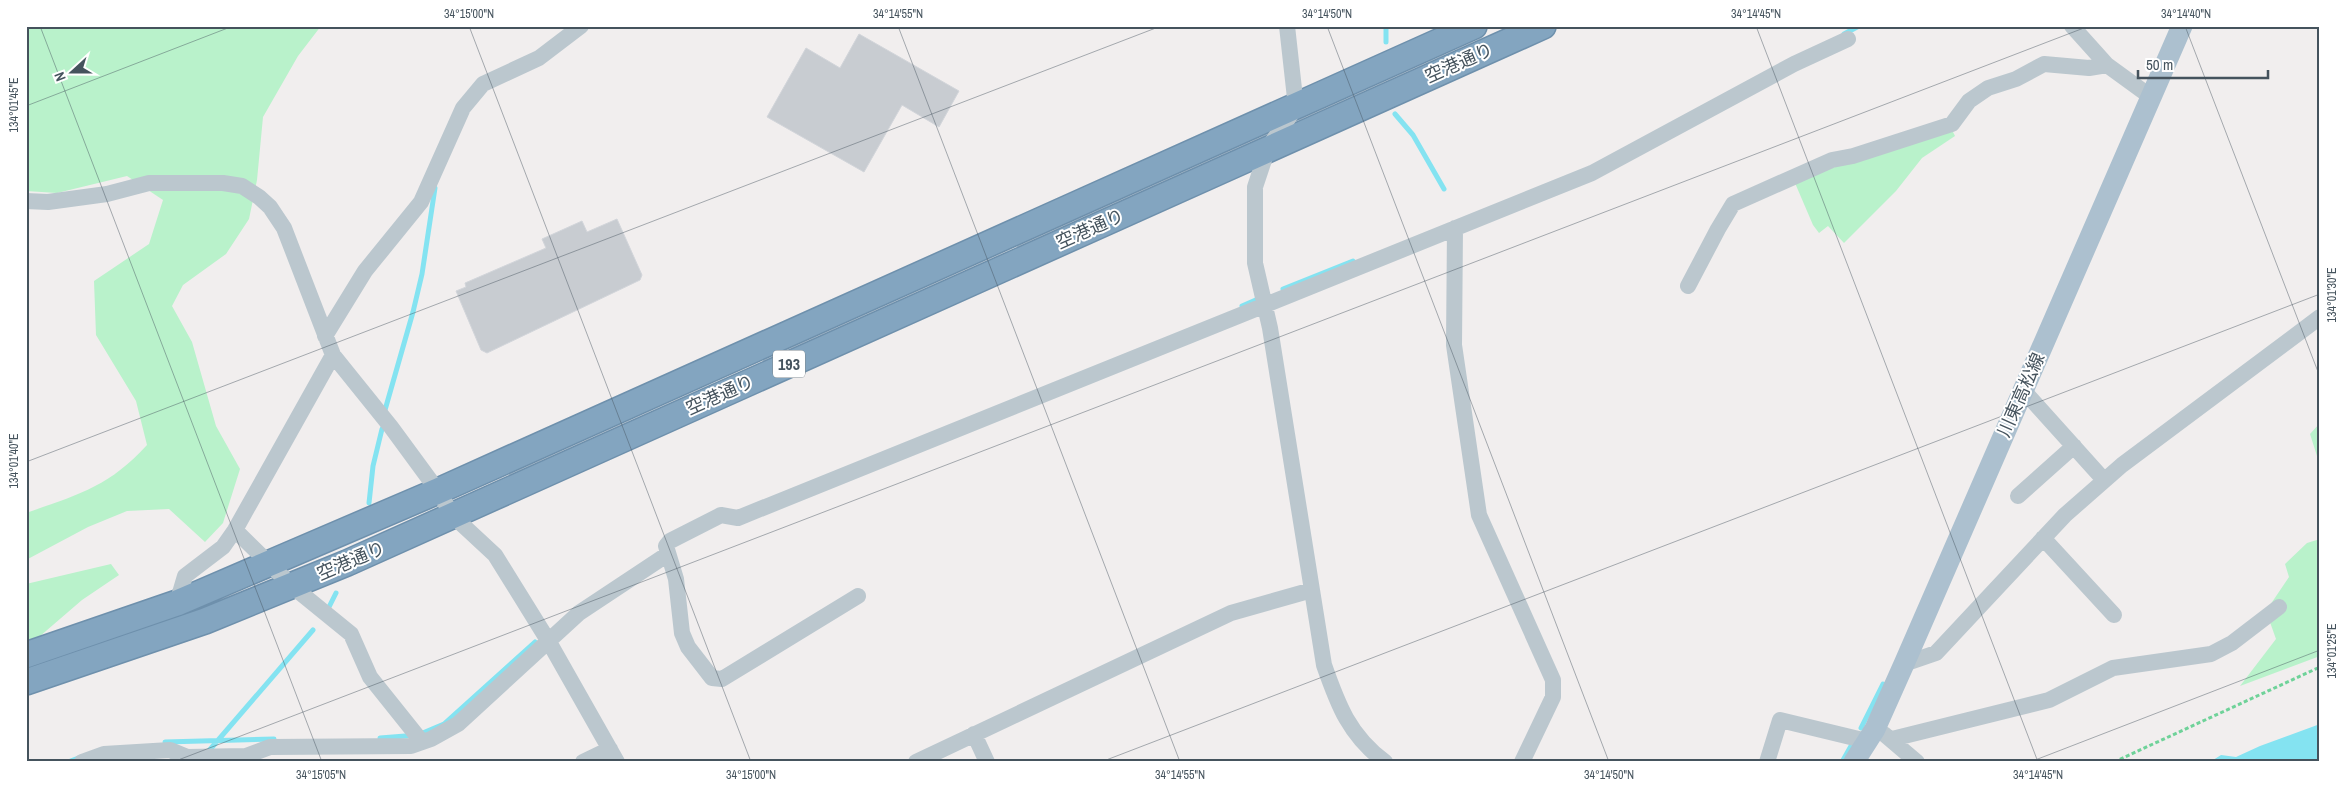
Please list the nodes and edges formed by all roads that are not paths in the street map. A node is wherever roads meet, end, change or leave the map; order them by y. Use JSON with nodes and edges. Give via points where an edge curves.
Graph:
{"nodes":[{"id":1,"x":581,"y":26,"type":"edge"},
{"id":2,"x":1287,"y":26,"type":"edge"},
{"id":3,"x":1474,"y":26,"type":"edge"},
{"id":4,"x":1543,"y":26,"type":"edge"},
{"id":5,"x":2072,"y":26,"type":"edge"},
{"id":6,"x":2182,"y":26,"type":"edge"},
{"id":7,"x":1848,"y":39,"type":"dead end"},
{"id":8,"x":2107,"y":65,"type":"junction"},
{"id":9,"x":2152,"y":97,"type":"junction"},
{"id":10,"x":1296,"y":107,"type":"junction"},
{"id":11,"x":1268,"y":148,"type":"junction"},
{"id":12,"x":26,"y":201,"type":"edge"},
{"id":13,"x":1454,"y":228,"type":"junction"},
{"id":14,"x":1688,"y":286,"type":"dead end"},
{"id":15,"x":1264,"y":304,"type":"junction"},
{"id":16,"x":2320,"y":317,"type":"edge"},
{"id":17,"x":326,"y":336,"type":"junction"},
{"id":18,"x":333,"y":355,"type":"junction"},
{"id":19,"x":2023,"y":390,"type":"junction"},
{"id":20,"x":2074,"y":446,"type":"junction"},
{"id":21,"x":2104,"y":480,"type":"junction"},
{"id":22,"x":438,"y":491,"type":"junction"},
{"id":23,"x":2018,"y":496,"type":"dead end"},
{"id":24,"x":452,"y":516,"type":"junction"},
{"id":25,"x":235,"y":530,"type":"junction"},
{"id":26,"x":2043,"y":538,"type":"junction"},
{"id":27,"x":668,"y":554,"type":"junction"},
{"id":28,"x":269,"y":563,"type":"junction"},
{"id":29,"x":292,"y":586,"type":"junction"},
{"id":30,"x":1312,"y":590,"type":"junction"},
{"id":31,"x":858,"y":596,"type":"dead end"},
{"id":32,"x":177,"y":603,"type":"junction"},
{"id":33,"x":2279,"y":607,"type":"dead end"},
{"id":34,"x":2114,"y":615,"type":"dead end"},
{"id":35,"x":549,"y":642,"type":"junction"},
{"id":36,"x":26,"y":655,"type":"edge"},
{"id":37,"x":1904,"y":664,"type":"junction"},
{"id":38,"x":26,"y":682,"type":"edge"},
{"id":39,"x":974,"y":734,"type":"junction"},
{"id":40,"x":1878,"y":736,"type":"junction"},
{"id":41,"x":422,"y":742,"type":"junction"},
{"id":42,"x":614,"y":755,"type":"edge"},
{"id":43,"x":82,"y":762,"type":"edge"},
{"id":44,"x":583,"y":762,"type":"edge"},
{"id":45,"x":916,"y":762,"type":"edge"},
{"id":46,"x":987,"y":762,"type":"edge"},
{"id":47,"x":1385,"y":762,"type":"edge"},
{"id":48,"x":1522,"y":762,"type":"edge"},
{"id":49,"x":1767,"y":762,"type":"edge"},
{"id":50,"x":1854,"y":762,"type":"edge"},
{"id":51,"x":1916,"y":762,"type":"edge"}],
"edges":[{"from":1,"to":17,"type":"street","via":[[539,58],[483,84],[462,108],[421,202],[365,271]]},
{"from":2,"to":10,"type":"street"},
{"from":3,"to":10,"type":"highway","name":"空港通り","number":"193"},
{"from":4,"to":11,"type":"highway","name":"空港通り","number":"193"},
{"from":5,"to":8,"type":"street"},
{"from":6,"to":9,"type":"main road","name":"川東高松線"},
{"from":7,"to":13,"type":"street","via":[[1794,64],[1592,173]]},
{"from":8,"to":9,"type":"street"},
{"from":8,"to":14,"type":"street","via":[[2090,68],[2044,64],[2016,79],[1988,88],[1969,101],[1952,124],[1832,160],[1733,204]]},
{"from":9,"to":19,"type":"main road","name":"川東高松線"},
{"from":10,"to":11,"type":"street"},
{"from":10,"to":22,"type":"highway","name":"空港通り","number":"193"},
{"from":11,"to":15,"type":"street","via":[[1255,187],[1254,225],[1255,263]]},
{"from":11,"to":24,"type":"highway","name":"空港通り","number":"193"},
{"from":12,"to":17,"type":"street","via":[[48,202],[107,194],[149,183],[242,186],[270,207],[284,228]]},
{"from":13,"to":15,"type":"street"},
{"from":13,"to":48,"type":"street","via":[[1454,345],[1479,515],[1552,680],[1553,697]]},
{"from":15,"to":27,"type":"street","via":[[738,518],[721,515],[670,541],[666,546]]},
{"from":15,"to":30,"type":"street"},
{"from":16,"to":21,"type":"street"},
{"from":17,"to":18,"type":"street"},
{"from":18,"to":22,"type":"street","via":[[392,427]]},
{"from":18,"to":25,"type":"street"},
{"from":19,"to":20,"type":"street"},
{"from":19,"to":37,"type":"main road","name":"川東高松線"},
{"from":20,"to":21,"type":"street"},
{"from":20,"to":23,"type":"street"},
{"from":21,"to":26,"type":"street"},
{"from":22,"to":24,"type":"street"},
{"from":22,"to":28,"type":"highway","name":"空港通り","number":"193"},
{"from":24,"to":29,"type":"highway","name":"空港通り","number":"193"},
{"from":24,"to":35,"type":"street","via":[[495,555]]},
{"from":25,"to":28,"type":"street"},
{"from":25,"to":32,"type":"street","via":[[223,547],[185,576]]},
{"from":26,"to":34,"type":"street"},
{"from":26,"to":37,"type":"street","via":[[1936,653]]},
{"from":27,"to":31,"type":"street","via":[[676,579],[682,633],[688,647],[712,678],[722,679]]},
{"from":27,"to":35,"type":"street","via":[[579,614]]},
{"from":28,"to":29,"type":"street"},
{"from":28,"to":32,"type":"highway","name":"空港通り","number":"193"},
{"from":29,"to":38,"type":"highway","name":"空港通り","number":"193","via":[[205,621]]},
{"from":29,"to":41,"type":"street","via":[[351,634],[370,677]]},
{"from":30,"to":39,"type":"street","via":[[1231,613]]},
{"from":30,"to":47,"type":"street","via":[[1324,665],[1340,711],[1356,735]]},
{"from":32,"to":36,"type":"highway","name":"空港通り","number":"193"},
{"from":33,"to":40,"type":"street","via":[[2232,643],[2211,654],[2113,668],[2049,700]]},
{"from":35,"to":41,"type":"street","via":[[458,724]]},
{"from":35,"to":42,"type":"street"},
{"from":37,"to":40,"type":"main road","name":"川東高松線"},
{"from":39,"to":45,"type":"street"},
{"from":39,"to":46,"type":"street"},
{"from":40,"to":49,"type":"street","via":[[1780,720]]},
{"from":40,"to":50,"type":"main road","name":"川東高松線"},
{"from":40,"to":51,"type":"street"},
{"from":41,"to":43,"type":"street","via":[[411,746],[270,747],[246,756],[187,757],[170,750],[104,754]]},
{"from":42,"to":44,"type":"street"}]}
